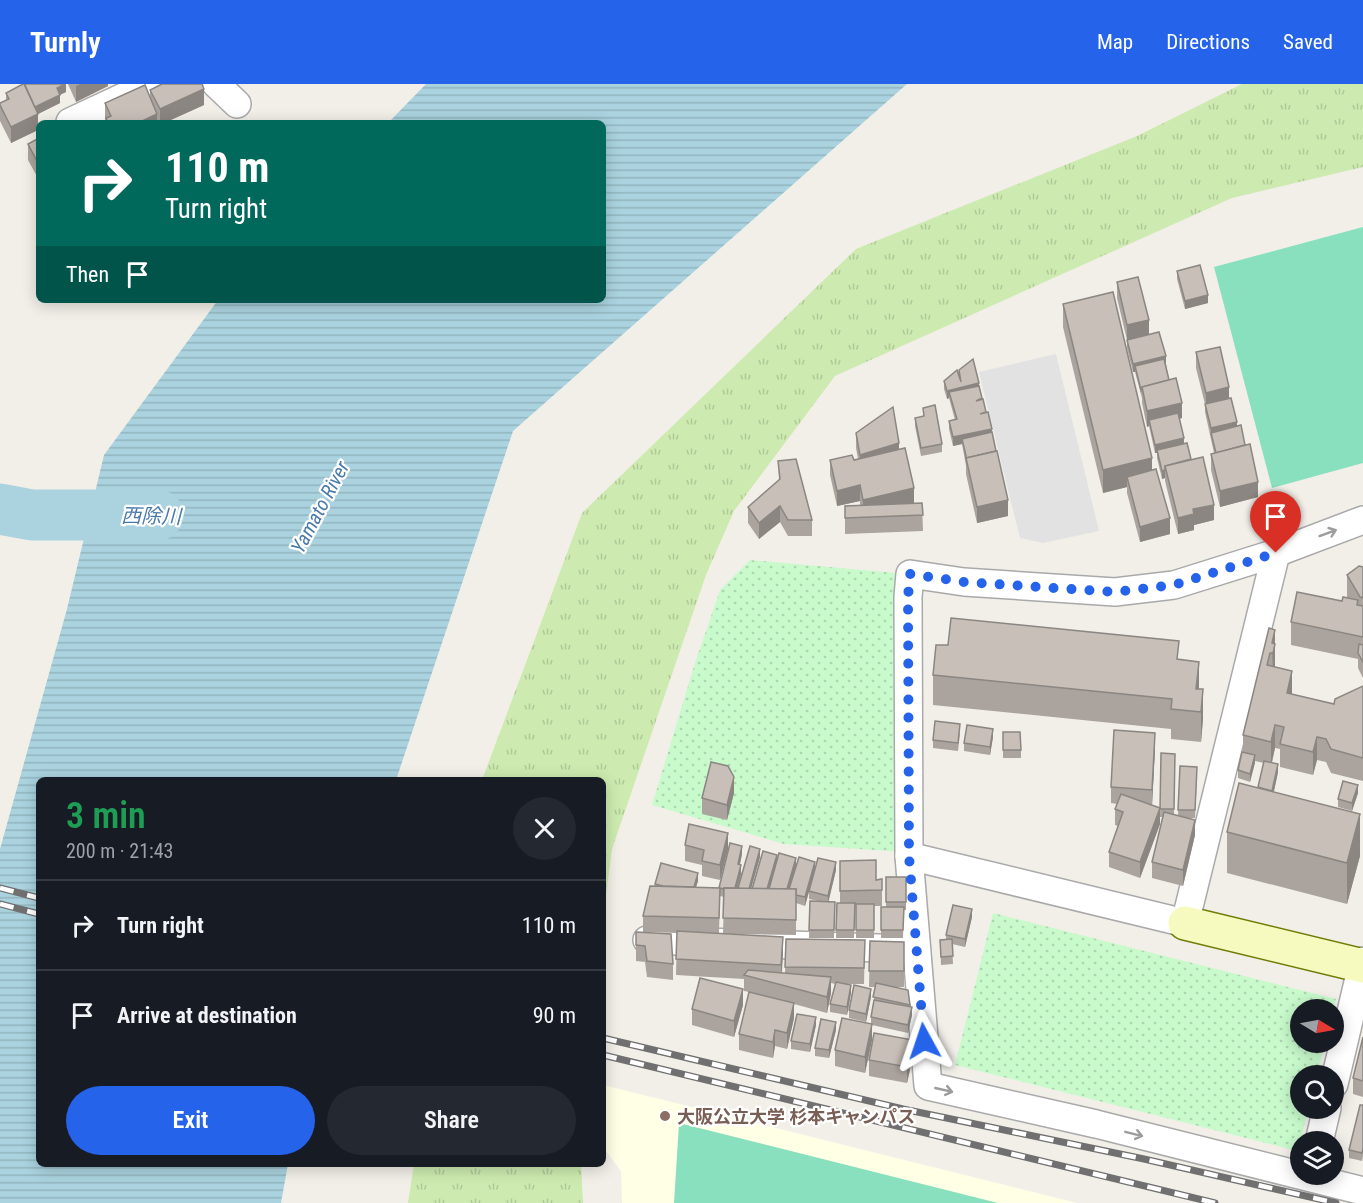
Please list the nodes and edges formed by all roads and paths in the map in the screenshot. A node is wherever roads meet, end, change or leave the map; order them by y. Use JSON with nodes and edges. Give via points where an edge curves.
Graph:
{"nodes":[{"id":1,"x":151,"y":84,"type":"edge"},
{"id":2,"x":216,"y":84,"type":"edge"},
{"id":3,"x":237,"y":104,"type":"dead end"},
{"id":4,"x":74,"y":120,"type":"edge"},
{"id":5,"x":1363,"y":520,"type":"edge"},
{"id":6,"x":1276,"y":553,"type":"junction"},
{"id":7,"x":909,"y":856,"type":"junction"},
{"id":8,"x":1185,"y":923,"type":"junction"},
{"id":9,"x":647,"y":940,"type":"edge"},
{"id":10,"x":917,"y":950,"type":"junction"},
{"id":11,"x":1363,"y":965,"type":"edge"},
{"id":12,"x":1339,"y":1065,"type":"edge"},
{"id":13,"x":1290,"y":1171,"type":"edge"},
{"id":14,"x":1342,"y":1185,"type":"edge"},
{"id":15,"x":1363,"y":1191,"type":"edge"}],
"edges":[{"from":1,"to":4,"type":"street"},
{"from":2,"to":3,"type":"street"},
{"from":6,"to":5,"type":"street","one_way":true},
{"from":6,"to":7,"type":"street","via":[[1174,585],[1115,592],[964,582],[910,574]]},
{"from":6,"to":8,"type":"street"},
{"from":7,"to":8,"type":"street"},
{"from":7,"to":10,"type":"street"},
{"from":8,"to":11,"type":"street"},
{"from":9,"to":10,"type":"street"},
{"from":10,"to":13,"type":"street","one_way":true,"via":[[928,1086]]},
{"from":11,"to":12,"type":"street"},
{"from":14,"to":15,"type":"street"}]}
